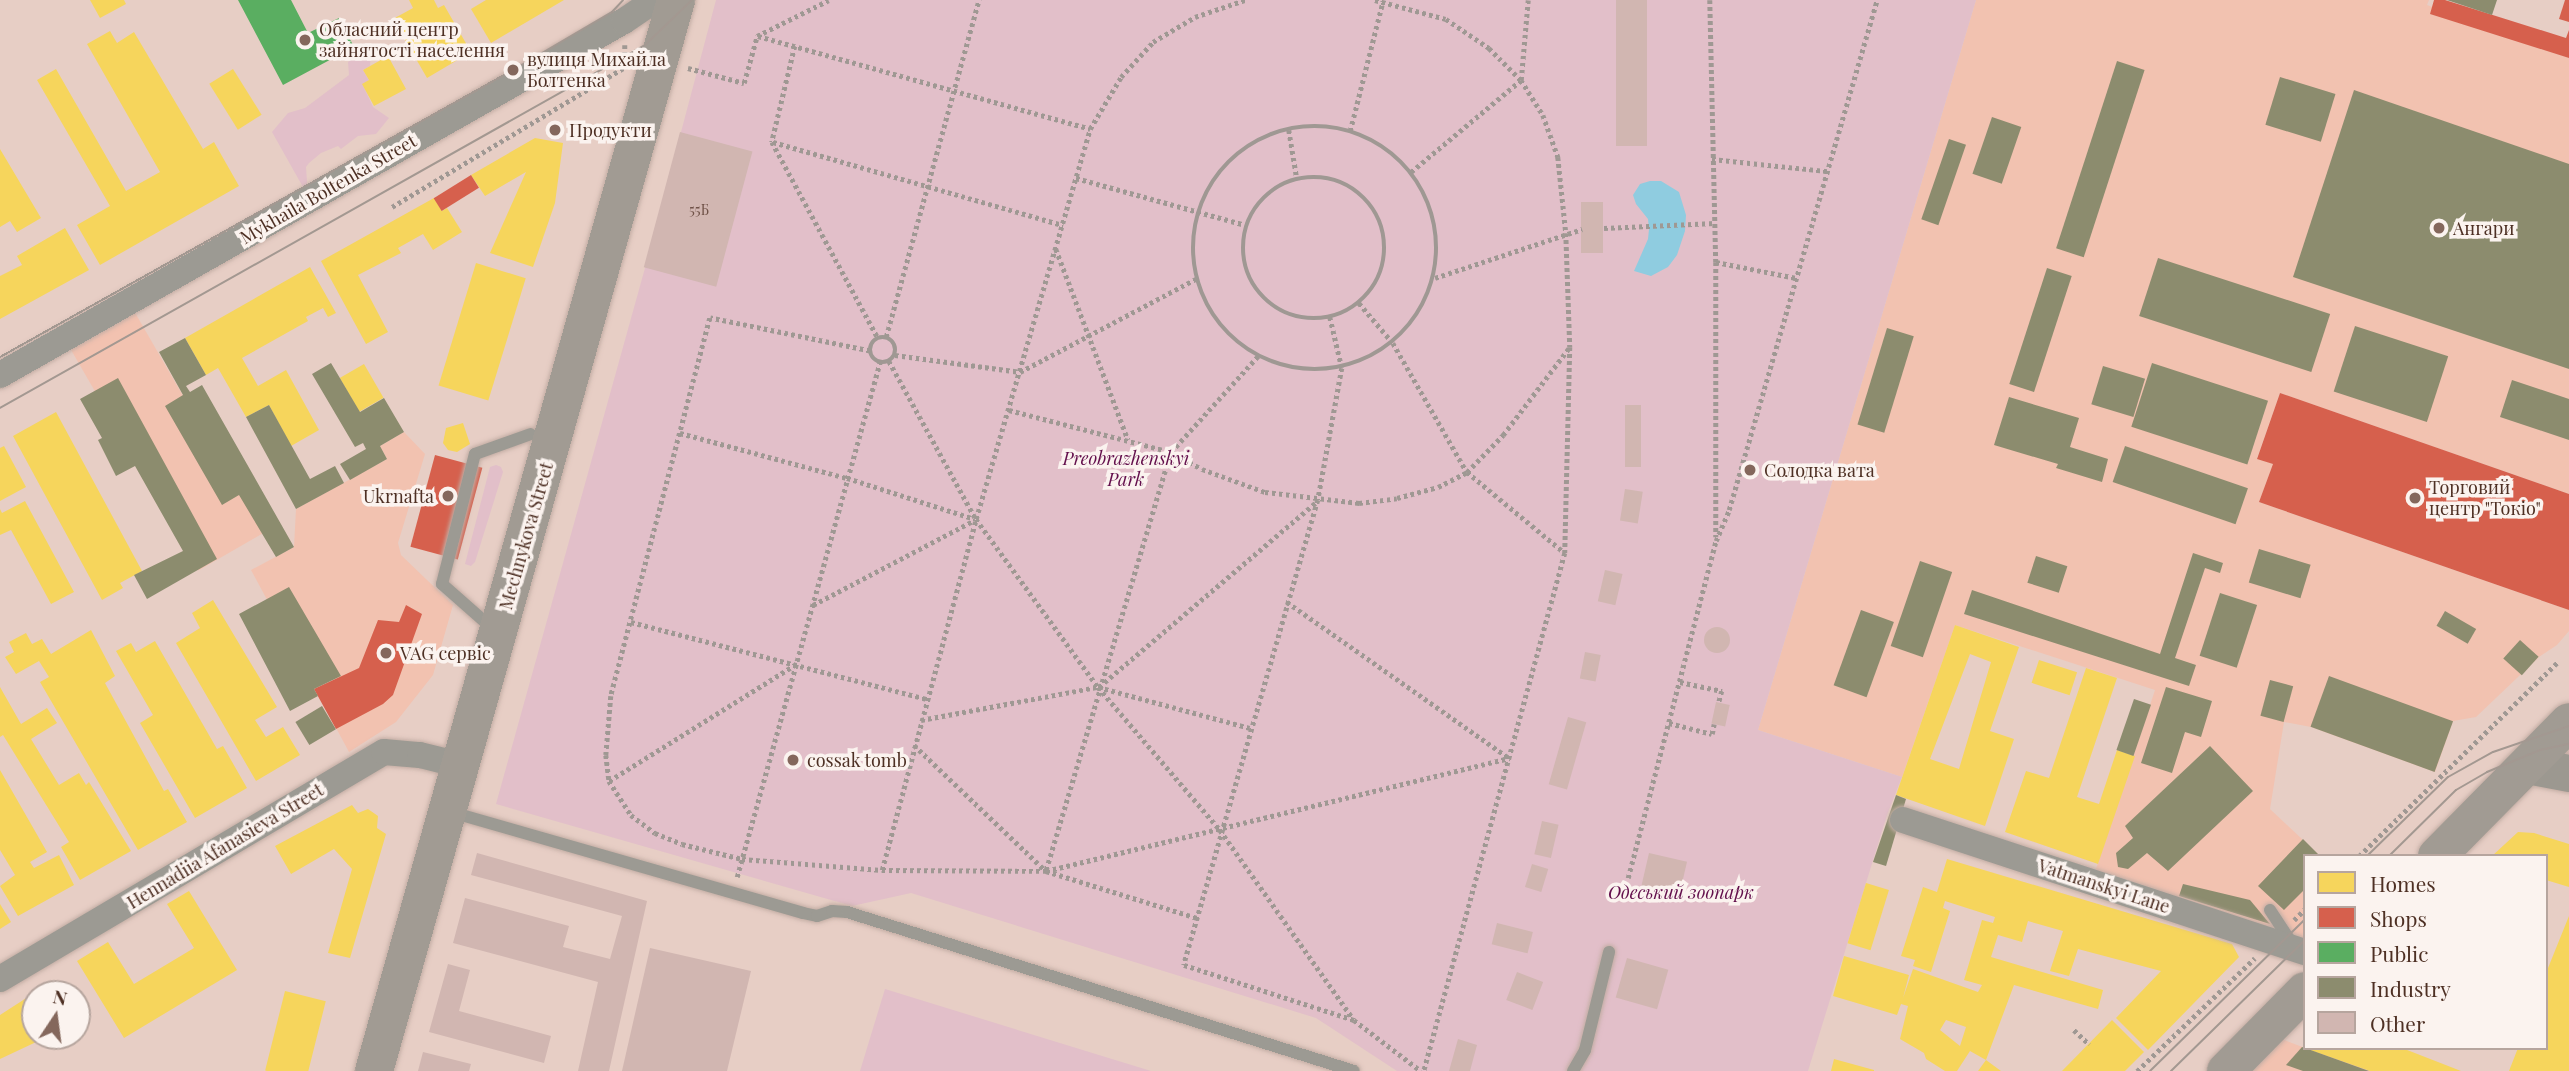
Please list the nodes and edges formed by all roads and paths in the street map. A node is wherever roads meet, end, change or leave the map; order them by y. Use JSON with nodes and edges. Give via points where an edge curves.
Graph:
{"nodes":[{"id":1,"x":655,"y":0,"type":"edge"},
{"id":2,"x":676,"y":0,"type":"edge"},
{"id":3,"x":829,"y":0,"type":"edge"},
{"id":4,"x":979,"y":0,"type":"edge"},
{"id":5,"x":1245,"y":0,"type":"edge"},
{"id":6,"x":1375,"y":0,"type":"edge"},
{"id":7,"x":1528,"y":0,"type":"edge"},
{"id":8,"x":1710,"y":0,"type":"edge"},
{"id":9,"x":1877,"y":0,"type":"edge"},
{"id":10,"x":1383,"y":1,"type":"edge"},
{"id":11,"x":624,"y":21,"type":"junction"},
{"id":12,"x":757,"y":36,"type":"junction"},
{"id":13,"x":795,"y":46,"type":"junction"},
{"id":14,"x":642,"y":63,"type":"junction"},
{"id":15,"x":621,"y":79,"type":"dead end"},
{"id":16,"x":1521,"y":80,"type":"junction"},
{"id":17,"x":954,"y":91,"type":"junction"},
{"id":18,"x":1090,"y":130,"type":"junction"},
{"id":19,"x":1289,"y":130,"type":"junction"},
{"id":20,"x":1350,"y":131,"type":"junction"},
{"id":21,"x":772,"y":142,"type":"junction"},
{"id":22,"x":1712,"y":159,"type":"junction"},
{"id":23,"x":1827,"y":170,"type":"junction"},
{"id":24,"x":1411,"y":172,"type":"junction"},
{"id":25,"x":1076,"y":178,"type":"junction"},
{"id":26,"x":1297,"y":179,"type":"junction"},
{"id":27,"x":928,"y":187,"type":"junction"},
{"id":28,"x":392,"y":207,"type":"dead end"},
{"id":29,"x":1198,"y":212,"type":"junction"},
{"id":30,"x":1715,"y":223,"type":"junction"},
{"id":31,"x":1063,"y":225,"type":"junction"},
{"id":32,"x":1246,"y":225,"type":"junction"},
{"id":33,"x":1604,"y":228,"type":"dead end"},
{"id":34,"x":1582,"y":229,"type":"dead end"},
{"id":35,"x":1566,"y":233,"type":"junction"},
{"id":36,"x":1056,"y":248,"type":"junction"},
{"id":37,"x":1716,"y":262,"type":"junction"},
{"id":38,"x":1435,"y":278,"type":"junction"},
{"id":39,"x":1796,"y":278,"type":"junction"},
{"id":40,"x":1196,"y":279,"type":"junction"},
{"id":41,"x":1359,"y":303,"type":"junction"},
{"id":42,"x":1330,"y":317,"type":"junction"},
{"id":43,"x":1089,"y":336,"type":"junction"},
{"id":44,"x":886,"y":337,"type":"junction"},
{"id":45,"x":878,"y":338,"type":"junction"},
{"id":46,"x":1393,"y":343,"type":"junction"},
{"id":47,"x":1570,"y":347,"type":"junction"},
{"id":48,"x":870,"y":351,"type":"junction"},
{"id":49,"x":895,"y":355,"type":"junction"},
{"id":50,"x":1258,"y":356,"type":"junction"},
{"id":51,"x":889,"y":361,"type":"junction"},
{"id":52,"x":880,"y":362,"type":"junction"},
{"id":53,"x":1342,"y":368,"type":"junction"},
{"id":54,"x":1020,"y":372,"type":"junction"},
{"id":55,"x":0,"y":375,"type":"edge"},
{"id":56,"x":1009,"y":410,"type":"junction"},
{"id":57,"x":680,"y":433,"type":"junction"},
{"id":58,"x":531,"y":434,"type":"dead end"},
{"id":59,"x":1128,"y":441,"type":"junction"},
{"id":60,"x":1171,"y":452,"type":"junction"},
{"id":61,"x":1467,"y":472,"type":"junction"},
{"id":62,"x":848,"y":478,"type":"junction"},
{"id":63,"x":1318,"y":500,"type":"junction"},
{"id":64,"x":976,"y":519,"type":"junction"},
{"id":65,"x":1716,"y":541,"type":"junction"},
{"id":66,"x":1565,"y":553,"type":"junction"},
{"id":67,"x":1287,"y":602,"type":"junction"},
{"id":68,"x":813,"y":606,"type":"junction"},
{"id":69,"x":631,"y":622,"type":"junction"},
{"id":70,"x":498,"y":634,"type":"junction"},
{"id":71,"x":2558,"y":662,"type":"dead end"},
{"id":72,"x":797,"y":664,"type":"junction"},
{"id":73,"x":1680,"y":682,"type":"junction"},
{"id":74,"x":1098,"y":687,"type":"junction"},
{"id":75,"x":927,"y":699,"type":"junction"},
{"id":76,"x":1719,"y":702,"type":"dead end"},
{"id":77,"x":921,"y":720,"type":"junction"},
{"id":78,"x":2569,"y":722,"type":"edge"},
{"id":79,"x":1669,"y":723,"type":"junction"},
{"id":80,"x":1714,"y":724,"type":"dead end"},
{"id":81,"x":1250,"y":728,"type":"junction"},
{"id":82,"x":914,"y":745,"type":"junction"},
{"id":83,"x":1509,"y":758,"type":"junction"},
{"id":84,"x":460,"y":765,"type":"junction"},
{"id":85,"x":2527,"y":765,"type":"junction"},
{"id":86,"x":2569,"y":774,"type":"edge"},
{"id":87,"x":608,"y":781,"type":"junction"},
{"id":88,"x":447,"y":810,"type":"junction"},
{"id":89,"x":1903,"y":820,"type":"dead end"},
{"id":90,"x":1220,"y":830,"type":"junction"},
{"id":91,"x":2361,"y":854,"type":"edge"},
{"id":92,"x":2439,"y":854,"type":"edge"},
{"id":93,"x":742,"y":859,"type":"junction"},
{"id":94,"x":882,"y":870,"type":"junction"},
{"id":95,"x":1046,"y":871,"type":"junction"},
{"id":96,"x":1628,"y":878,"type":"dead end"},
{"id":97,"x":732,"y":893,"type":"junction"},
{"id":98,"x":2270,"y":910,"type":"dead end"},
{"id":99,"x":2303,"y":913,"type":"edge"},
{"id":100,"x":1197,"y":918,"type":"junction"},
{"id":101,"x":2289,"y":943,"type":"edge"},
{"id":102,"x":1609,"y":952,"type":"dead end"},
{"id":103,"x":0,"y":979,"type":"edge"},
{"id":104,"x":2303,"y":993,"type":"edge"},
{"id":105,"x":1354,"y":1020,"type":"junction"},
{"id":106,"x":2074,"y":1030,"type":"dead end"},
{"id":107,"x":2089,"y":1044,"type":"dead end"},
{"id":108,"x":374,"y":1071,"type":"edge"},
{"id":109,"x":1354,"y":1071,"type":"edge"},
{"id":110,"x":1423,"y":1071,"type":"edge"},
{"id":111,"x":1573,"y":1071,"type":"edge"},
{"id":112,"x":2137,"y":1071,"type":"edge"},
{"id":113,"x":2226,"y":1071,"type":"edge"}],
"edges":[{"from":1,"to":11,"type":"street","name":"Mykhaila Boltenka Street"},
{"from":2,"to":14,"type":"main road","name":"Mechnykova Street"},
{"from":3,"to":12,"type":"path"},
{"from":4,"to":17,"type":"path"},
{"from":5,"to":18,"type":"path","via":[[1195,17],[1153,42],[1121,77]]},
{"from":6,"to":10,"type":"path"},
{"from":7,"to":16,"type":"path"},
{"from":8,"to":22,"type":"path"},
{"from":9,"to":23,"type":"path"},
{"from":10,"to":16,"type":"path","via":[[1446,19],[1489,48]]},
{"from":10,"to":20,"type":"path"},
{"from":11,"to":14,"type":"path"},
{"from":11,"to":55,"type":"street","name":"Mykhaila Boltenka Street"},
{"from":12,"to":13,"type":"path"},
{"from":12,"to":14,"type":"path","via":[[744,83]]},
{"from":13,"to":17,"type":"path"},
{"from":13,"to":21,"type":"path"},
{"from":14,"to":15,"type":"path"},
{"from":14,"to":28,"type":"path"},
{"from":14,"to":70,"type":"main road","name":"Mechnykova Street"},
{"from":16,"to":24,"type":"path"},
{"from":16,"to":35,"type":"path","via":[[1543,115],[1558,157]]},
{"from":17,"to":18,"type":"path"},
{"from":17,"to":27,"type":"path"},
{"from":18,"to":25,"type":"path"},
{"from":19,"to":20,"type":"path","via":[[1314,126]]},
{"from":19,"to":26,"type":"path"},
{"from":19,"to":29,"type":"path","via":[[1264,137],[1235,155],[1213,181]]},
{"from":20,"to":24,"type":"path","via":[[1384,147]]},
{"from":21,"to":27,"type":"path"},
{"from":21,"to":45,"type":"path"},
{"from":22,"to":23,"type":"path"},
{"from":22,"to":30,"type":"path"},
{"from":23,"to":39,"type":"path"},
{"from":24,"to":38,"type":"path","via":[[1430,204],[1438,241]]},
{"from":25,"to":29,"type":"path"},
{"from":25,"to":31,"type":"path"},
{"from":26,"to":32,"type":"path","via":[[1270,192]]},
{"from":26,"to":41,"type":"path","via":[[1329,178],[1349,185],[1378,215],[1386,255],[1381,275]]},
{"from":27,"to":31,"type":"path"},
{"from":27,"to":44,"type":"path"},
{"from":29,"to":32,"type":"path"},
{"from":29,"to":40,"type":"path","via":[[1193,245]]},
{"from":30,"to":33,"type":"path"},
{"from":30,"to":37,"type":"path"},
{"from":31,"to":36,"type":"path"},
{"from":32,"to":42,"type":"path","via":[[1243,247],[1255,288],[1289,315]]},
{"from":34,"to":35,"type":"path"},
{"from":35,"to":38,"type":"path"},
{"from":35,"to":47,"type":"path"},
{"from":36,"to":43,"type":"path"},
{"from":36,"to":54,"type":"path"},
{"from":37,"to":39,"type":"path"},
{"from":37,"to":65,"type":"path"},
{"from":38,"to":46,"type":"path","via":[[1426,302]]},
{"from":39,"to":65,"type":"path"},
{"from":40,"to":43,"type":"path"},
{"from":40,"to":50,"type":"path","via":[[1217,319]]},
{"from":41,"to":42,"type":"path"},
{"from":41,"to":46,"type":"path"},
{"from":42,"to":53,"type":"path"},
{"from":43,"to":54,"type":"path"},
{"from":43,"to":59,"type":"path"},
{"from":44,"to":45,"type":"path"},
{"from":44,"to":49,"type":"path","via":[[895,346]]},
{"from":45,"to":48,"type":"path"},
{"from":46,"to":53,"type":"path"},
{"from":46,"to":61,"type":"path"},
{"from":47,"to":61,"type":"path","via":[[1503,435]]},
{"from":47,"to":66,"type":"path"},
{"from":48,"to":52,"type":"path"},
{"from":48,"to":57,"type":"path","via":[[710,318]]},
{"from":49,"to":51,"type":"path"},
{"from":49,"to":54,"type":"path"},
{"from":50,"to":53,"type":"path","via":[[1285,367],[1313,371]]},
{"from":50,"to":60,"type":"path"},
{"from":51,"to":52,"type":"path"},
{"from":51,"to":64,"type":"path"},
{"from":52,"to":62,"type":"path"},
{"from":53,"to":63,"type":"path"},
{"from":54,"to":56,"type":"path"},
{"from":56,"to":59,"type":"path"},
{"from":56,"to":64,"type":"path"},
{"from":57,"to":62,"type":"path"},
{"from":57,"to":69,"type":"path"},
{"from":58,"to":70,"type":"lane","via":[[475,454],[442,584]]},
{"from":59,"to":60,"type":"path"},
{"from":60,"to":63,"type":"path","via":[[1236,484]]},
{"from":60,"to":74,"type":"path"},
{"from":61,"to":63,"type":"path","via":[[1438,487],[1397,498],[1359,503]]},
{"from":61,"to":66,"type":"path"},
{"from":62,"to":64,"type":"path"},
{"from":62,"to":68,"type":"path"},
{"from":63,"to":67,"type":"path"},
{"from":63,"to":74,"type":"path"},
{"from":64,"to":68,"type":"path"},
{"from":64,"to":74,"type":"path"},
{"from":64,"to":75,"type":"path"},
{"from":65,"to":73,"type":"path"},
{"from":66,"to":83,"type":"path"},
{"from":67,"to":81,"type":"path"},
{"from":67,"to":83,"type":"path"},
{"from":68,"to":72,"type":"path"},
{"from":69,"to":72,"type":"path"},
{"from":69,"to":87,"type":"path","via":[[611,696]]},
{"from":70,"to":84,"type":"main road","name":"Mechnykova Street"},
{"from":71,"to":91,"type":"path"},
{"from":72,"to":75,"type":"path"},
{"from":72,"to":87,"type":"path"},
{"from":72,"to":93,"type":"path"},
{"from":73,"to":76,"type":"path","via":[[1722,691]]},
{"from":73,"to":79,"type":"path"},
{"from":74,"to":77,"type":"path"},
{"from":74,"to":81,"type":"path"},
{"from":74,"to":90,"type":"path"},
{"from":74,"to":95,"type":"path"},
{"from":75,"to":77,"type":"path"},
{"from":77,"to":82,"type":"path"},
{"from":78,"to":85,"type":"main road"},
{"from":79,"to":80,"type":"path","via":[[1712,733]]},
{"from":79,"to":96,"type":"path"},
{"from":81,"to":90,"type":"path"},
{"from":82,"to":94,"type":"path"},
{"from":82,"to":95,"type":"path"},
{"from":83,"to":90,"type":"path"},
{"from":83,"to":110,"type":"path"},
{"from":84,"to":88,"type":"main road","name":"Mechnykova Street"},
{"from":84,"to":103,"type":"street","name":"Hennadiia Afanasieva Street","via":[[384,752]]},
{"from":85,"to":86,"type":"main road"},
{"from":85,"to":92,"type":"main road"},
{"from":87,"to":93,"type":"path","via":[[631,816],[655,833]]},
{"from":88,"to":97,"type":"lane"},
{"from":88,"to":108,"type":"main road","name":"Mechnykova Street"},
{"from":89,"to":101,"type":"street","name":"Vatmanskyi Lane"},
{"from":90,"to":95,"type":"path"},
{"from":90,"to":100,"type":"path"},
{"from":90,"to":105,"type":"path"},
{"from":93,"to":94,"type":"path"},
{"from":93,"to":97,"type":"path"},
{"from":94,"to":95,"type":"path"},
{"from":95,"to":100,"type":"path"},
{"from":97,"to":109,"type":"lane","via":[[817,916],[847,912]]},
{"from":98,"to":101,"type":"lane"},
{"from":99,"to":101,"type":"path"},
{"from":100,"to":105,"type":"path","via":[[1184,965]]},
{"from":101,"to":112,"type":"path"},
{"from":102,"to":111,"type":"lane","via":[[1585,1050]]},
{"from":104,"to":113,"type":"main road"},
{"from":105,"to":110,"type":"path"},
{"from":106,"to":107,"type":"path"}]}
